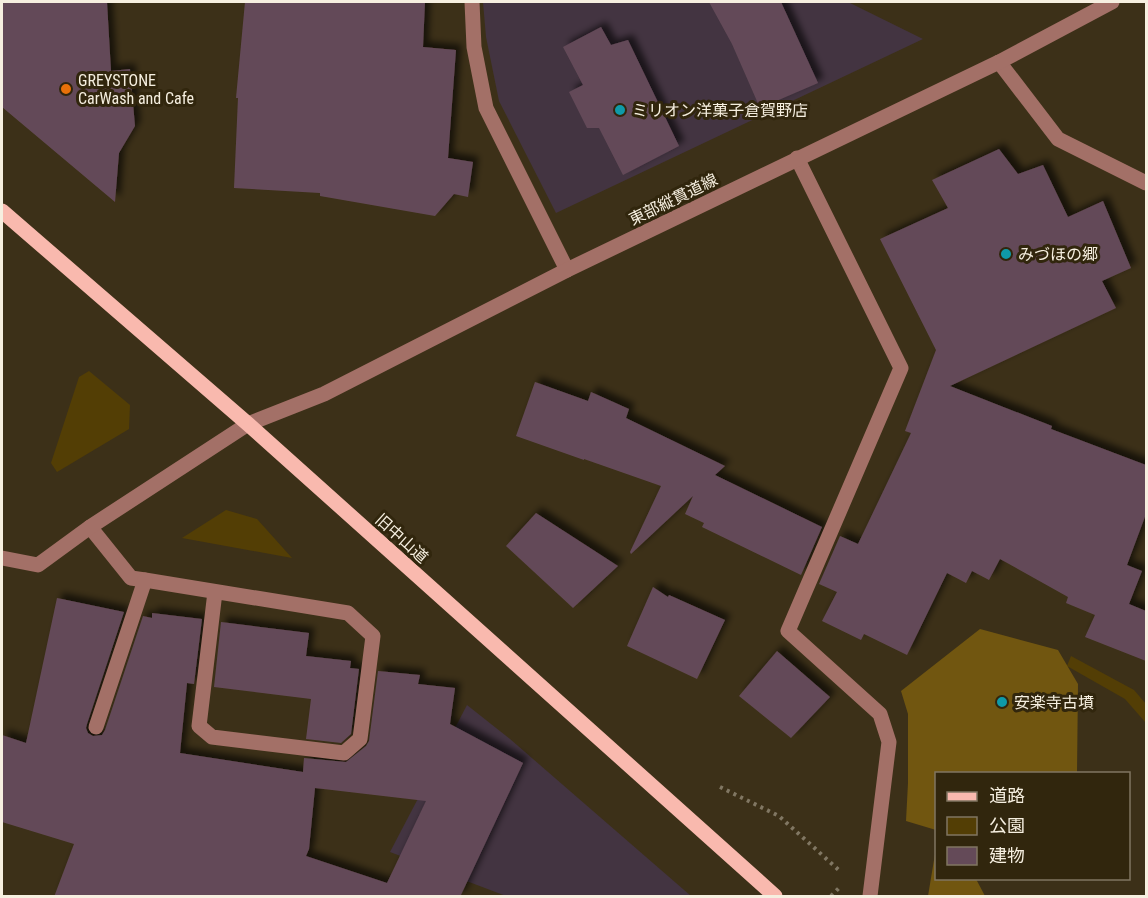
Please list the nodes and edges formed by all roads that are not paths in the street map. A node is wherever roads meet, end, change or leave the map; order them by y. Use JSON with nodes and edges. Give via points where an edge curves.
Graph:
{"nodes":[{"id":1,"x":472,"y":2,"type":"edge"},
{"id":2,"x":1112,"y":2,"type":"edge"},
{"id":3,"x":999,"y":62,"type":"junction"},
{"id":4,"x":797,"y":158,"type":"junction"},
{"id":5,"x":1146,"y":183,"type":"edge"},
{"id":6,"x":2,"y":211,"type":"edge"},
{"id":7,"x":567,"y":270,"type":"junction"},
{"id":8,"x":248,"y":424,"type":"junction"},
{"id":9,"x":90,"y":527,"type":"junction"},
{"id":10,"x":2,"y":558,"type":"edge"},
{"id":11,"x":145,"y":580,"type":"junction"},
{"id":12,"x":215,"y":592,"type":"junction"},
{"id":13,"x":96,"y":727,"type":"dead end"},
{"id":14,"x":775,"y":897,"type":"edge"},
{"id":15,"x":870,"y":897,"type":"edge"}],
"edges":[{"from":1,"to":7,"type":"street","via":[[474,47],[486,108]]},
{"from":2,"to":3,"type":"street","name":"東部縦貫道線"},
{"from":3,"to":4,"type":"street","name":"東部縦貫道線"},
{"from":3,"to":5,"type":"street","via":[[1059,139]]},
{"from":4,"to":7,"type":"street","name":"東部縦貫道線"},
{"from":4,"to":15,"type":"street","via":[[901,368],[788,632],[880,714],[889,742]]},
{"from":6,"to":8,"type":"main road","name":"旧中山道"},
{"from":7,"to":8,"type":"street","name":"東部縦貫道線","via":[[324,394]]},
{"from":8,"to":9,"type":"street","name":"東部縦貫道線"},
{"from":8,"to":14,"type":"main road","name":"旧中山道"},
{"from":9,"to":10,"type":"street","name":"東部縦貫道線","via":[[38,565]]},
{"from":9,"to":11,"type":"street","via":[[130,579]]},
{"from":11,"to":12,"type":"street"},
{"from":11,"to":13,"type":"street"},
{"from":12,"to":12,"type":"street","via":[[348,613],[373,636],[360,739],[344,753],[212,737],[199,726]]}]}
